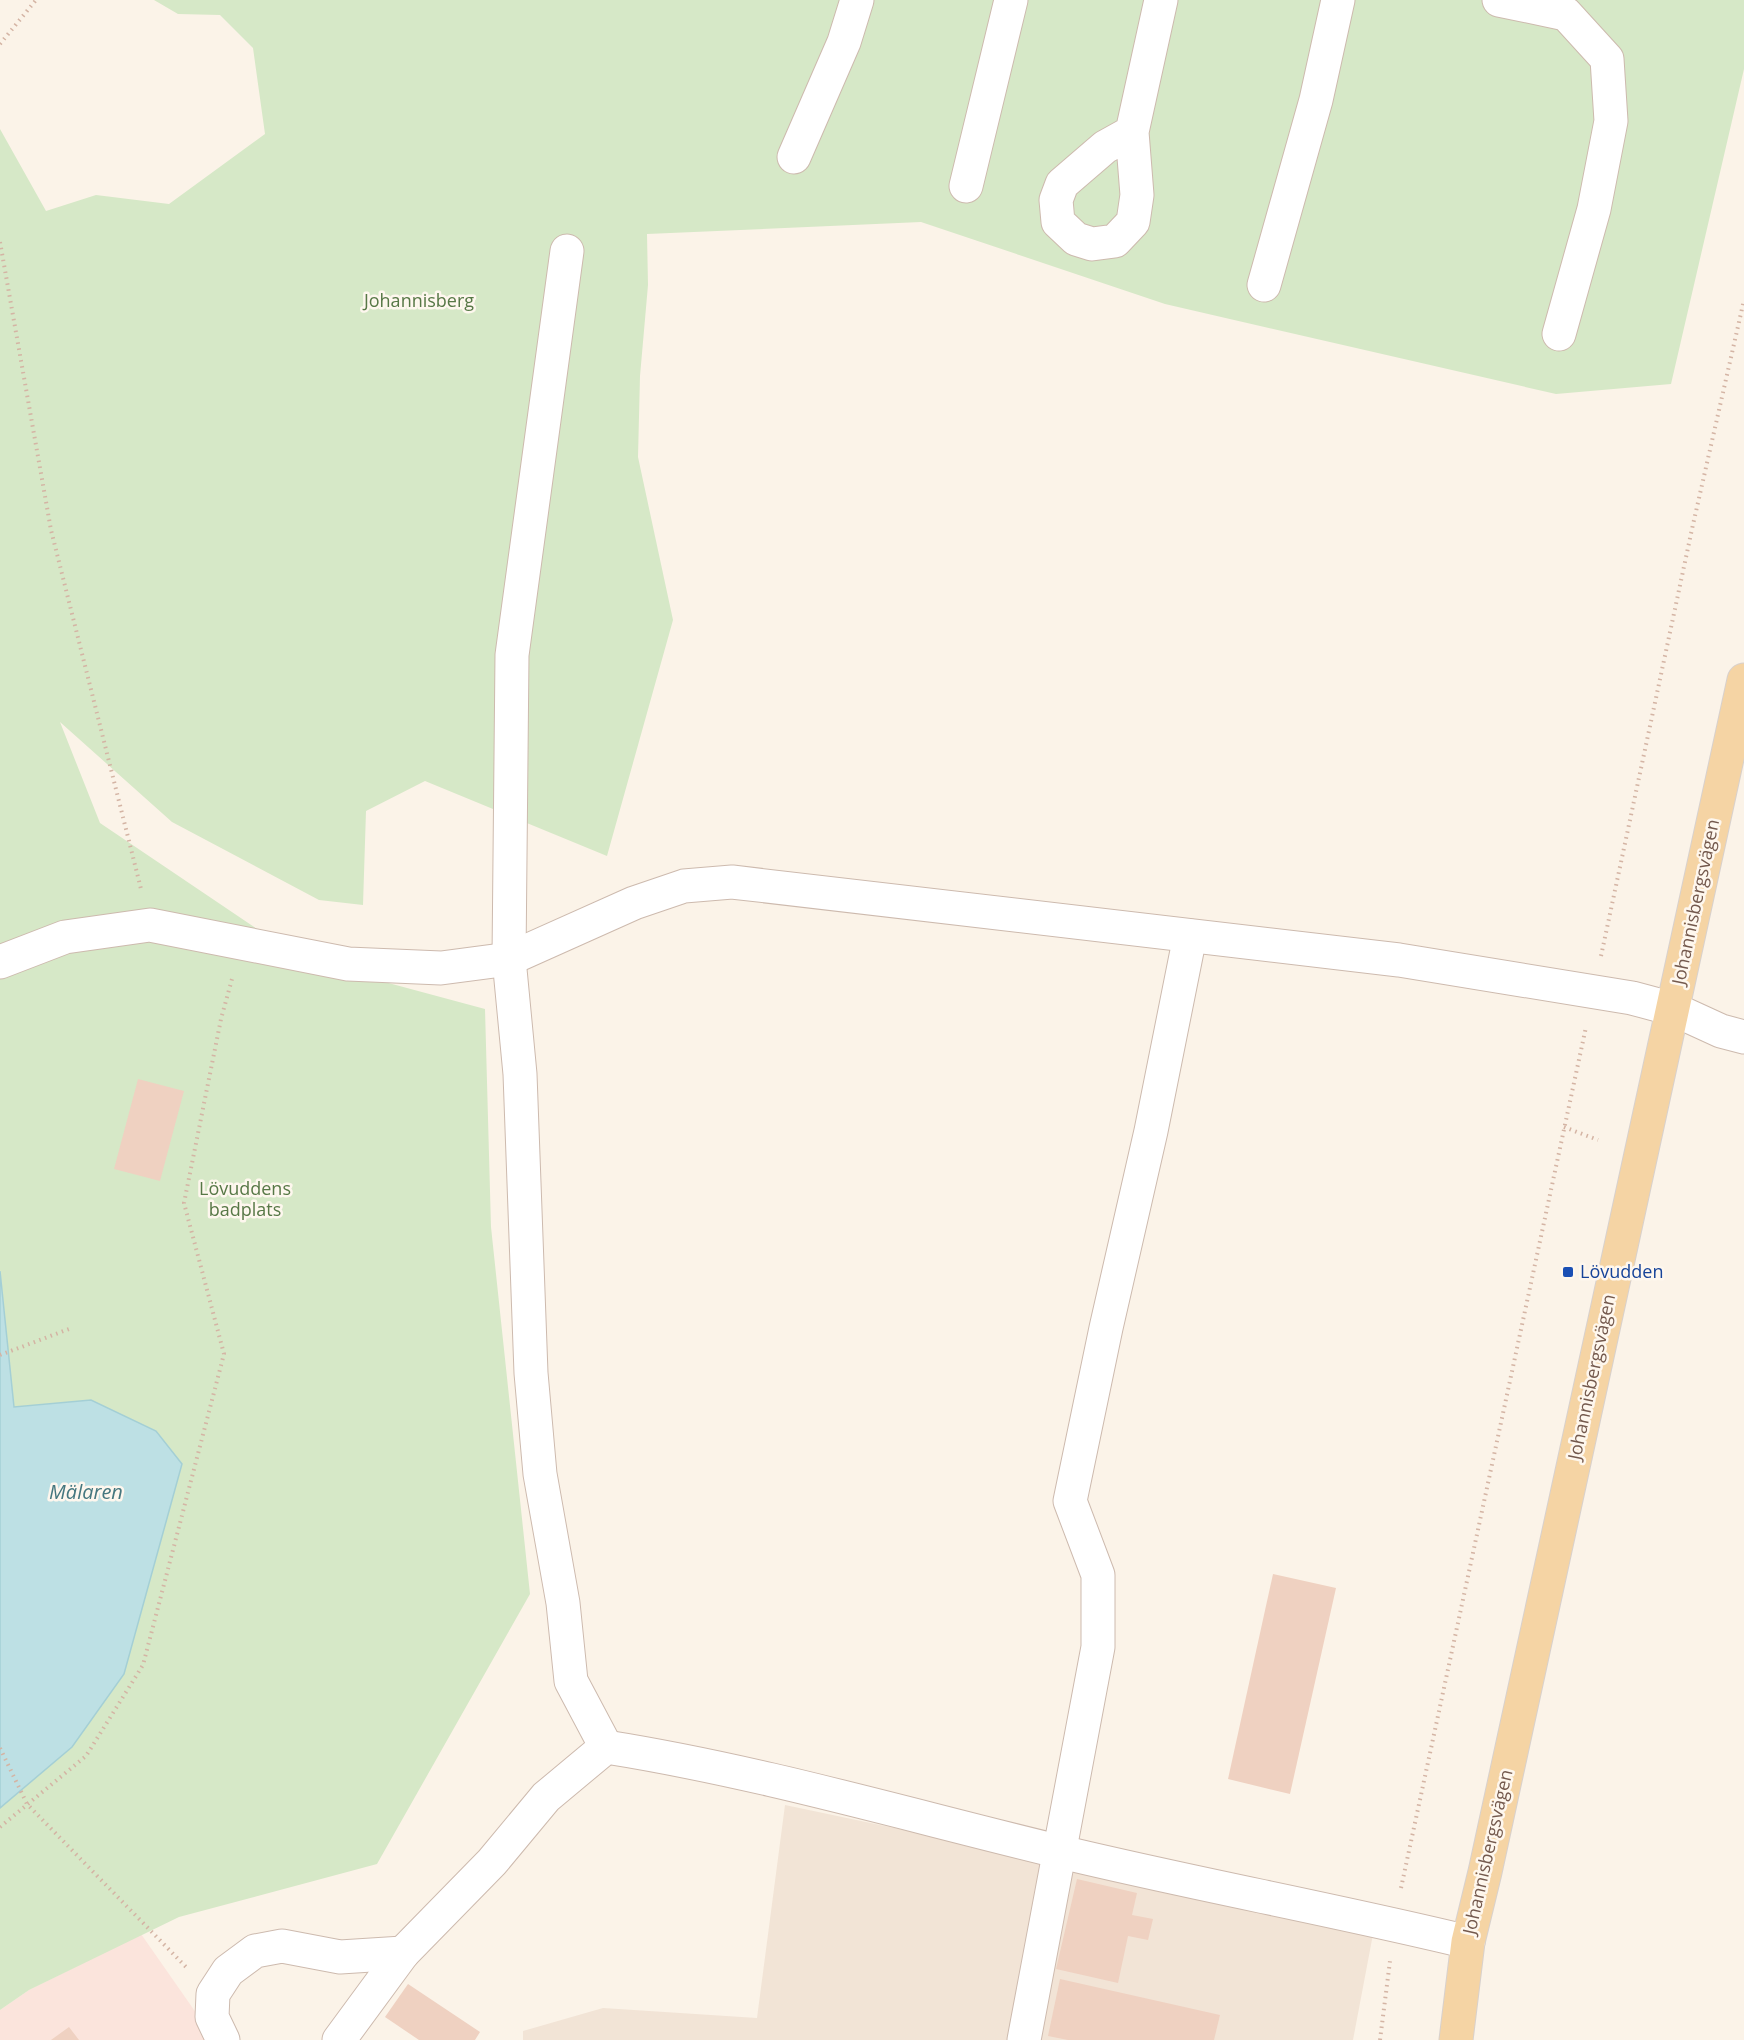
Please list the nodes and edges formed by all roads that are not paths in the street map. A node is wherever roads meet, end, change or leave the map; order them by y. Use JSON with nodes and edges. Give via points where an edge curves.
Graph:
{"nodes":[{"id":1,"x":857,"y":0,"type":"edge"},
{"id":2,"x":1011,"y":0,"type":"edge"},
{"id":3,"x":1161,"y":0,"type":"edge"},
{"id":4,"x":1338,"y":0,"type":"edge"},
{"id":5,"x":1499,"y":0,"type":"edge"},
{"id":6,"x":1132,"y":132,"type":"dead end"},
{"id":7,"x":794,"y":157,"type":"dead end"},
{"id":8,"x":966,"y":186,"type":"dead end"},
{"id":9,"x":567,"y":251,"type":"dead end"},
{"id":10,"x":1264,"y":285,"type":"dead end"},
{"id":11,"x":1558,"y":334,"type":"dead end"},
{"id":12,"x":1744,"y":680,"type":"edge"},
{"id":13,"x":1190,"y":936,"type":"junction"},
{"id":14,"x":509,"y":959,"type":"junction"},
{"id":15,"x":0,"y":962,"type":"edge"},
{"id":16,"x":1673,"y":1010,"type":"junction"},
{"id":17,"x":1744,"y":1037,"type":"edge"},
{"id":18,"x":606,"y":1747,"type":"junction"},
{"id":19,"x":1060,"y":1852,"type":"junction"},
{"id":20,"x":1468,"y":1942,"type":"junction"},
{"id":21,"x":403,"y":1953,"type":"junction"},
{"id":22,"x":223,"y":2040,"type":"edge"},
{"id":23,"x":339,"y":2040,"type":"edge"},
{"id":24,"x":1024,"y":2040,"type":"edge"},
{"id":25,"x":1456,"y":2040,"type":"edge"}],
"edges":[{"from":1,"to":7,"type":"street","via":[[844,42]]},
{"from":2,"to":8,"type":"street"},
{"from":3,"to":6,"type":"street"},
{"from":4,"to":10,"type":"street","via":[[1316,100]]},
{"from":5,"to":11,"type":"street","via":[[1566,14],[1607,58],[1611,121],[1594,209]]},
{"from":9,"to":14,"type":"street","via":[[512,655]]},
{"from":12,"to":16,"type":"main road","name":"Johannisbergsvägen"},
{"from":13,"to":14,"type":"street","via":[[732,882],[684,886],[634,903]]},
{"from":13,"to":16,"type":"street","via":[[1399,960],[1594,991]]},
{"from":13,"to":19,"type":"street","via":[[1070,1501],[1098,1575],[1098,1647]]},
{"from":14,"to":15,"type":"street","via":[[441,968],[348,964],[150,925],[65,937]]},
{"from":14,"to":18,"type":"street","via":[[520,1074],[531,1373],[540,1474],[563,1603],[571,1681]]},
{"from":16,"to":17,"type":"street"},
{"from":16,"to":20,"type":"main road","name":"Johannisbergsvägen"},
{"from":18,"to":19,"type":"street","via":[[682,1759]]},
{"from":18,"to":21,"type":"street","via":[[546,1797],[492,1862]]},
{"from":19,"to":20,"type":"street"},
{"from":19,"to":24,"type":"street"},
{"from":20,"to":25,"type":"main road","name":"Johannisbergsvägen"},
{"from":21,"to":22,"type":"street","via":[[340,1957],[282,1946],[255,1951],[228,1971],[213,1994],[212,2016]]},
{"from":21,"to":23,"type":"street"}]}
